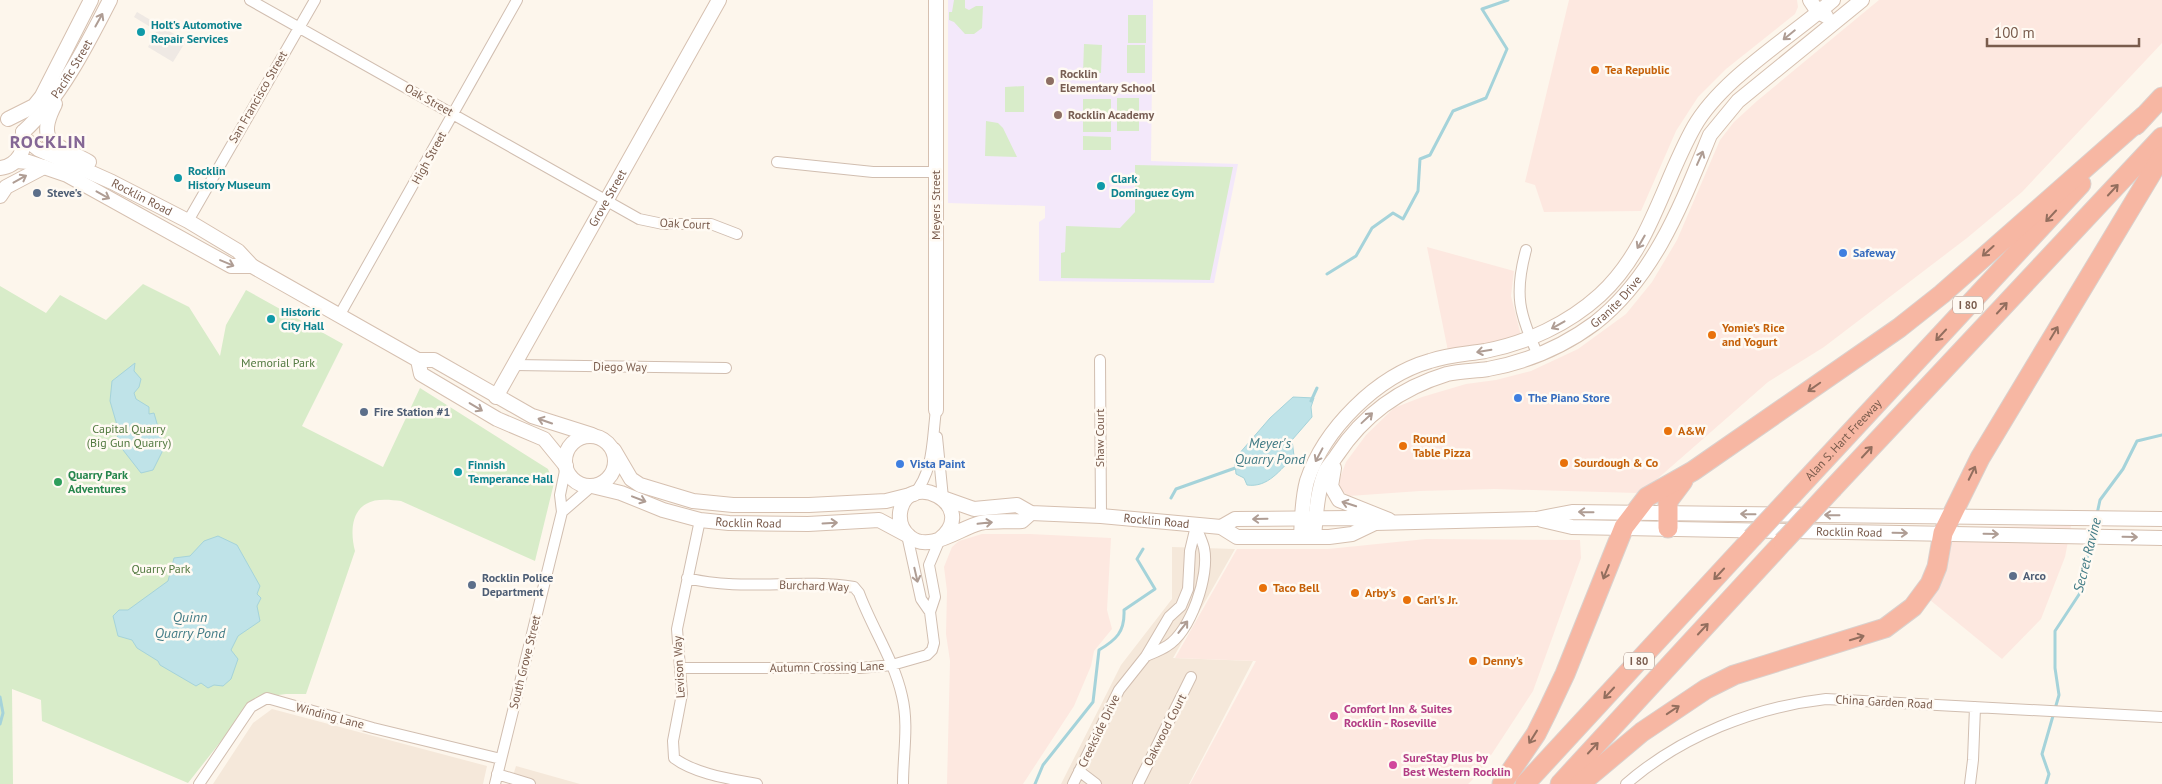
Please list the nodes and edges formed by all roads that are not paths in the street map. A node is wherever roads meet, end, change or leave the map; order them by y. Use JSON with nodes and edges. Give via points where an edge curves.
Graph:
{"nodes":[{"id":1,"x":91,"y":0,"type":"edge"},
{"id":2,"x":110,"y":0,"type":"edge"},
{"id":3,"x":250,"y":0,"type":"edge"},
{"id":4,"x":315,"y":0,"type":"edge"},
{"id":5,"x":518,"y":0,"type":"edge"},
{"id":6,"x":720,"y":0,"type":"edge"},
{"id":7,"x":936,"y":0,"type":"edge"},
{"id":8,"x":1810,"y":0,"type":"edge"},
{"id":9,"x":1862,"y":0,"type":"edge"},
{"id":10,"x":1825,"y":4,"type":"edge"},
{"id":11,"x":1835,"y":22,"type":"junction"},
{"id":12,"x":299,"y":27,"type":"junction"},
{"id":13,"x":75,"y":65,"type":"junction"},
{"id":14,"x":2162,"y":97,"type":"edge"},
{"id":15,"x":453,"y":113,"type":"junction"},
{"id":16,"x":2144,"y":116,"type":"junction"},
{"id":17,"x":4,"y":118,"type":"edge"},
{"id":18,"x":24,"y":136,"type":"junction"},
{"id":19,"x":2162,"y":138,"type":"edge"},
{"id":20,"x":2162,"y":156,"type":"edge"},
{"id":21,"x":16,"y":161,"type":"junction"},
{"id":22,"x":777,"y":162,"type":"dead end"},
{"id":23,"x":44,"y":167,"type":"junction"},
{"id":24,"x":0,"y":168,"type":"edge"},
{"id":25,"x":936,"y":172,"type":"junction"},
{"id":26,"x":112,"y":182,"type":"junction"},
{"id":27,"x":0,"y":196,"type":"edge"},
{"id":28,"x":606,"y":201,"type":"junction"},
{"id":29,"x":132,"y":211,"type":"junction"},
{"id":30,"x":188,"y":221,"type":"junction"},
{"id":31,"x":737,"y":234,"type":"dead end"},
{"id":32,"x":1526,"y":250,"type":"dead end"},
{"id":33,"x":252,"y":266,"type":"junction"},
{"id":34,"x":340,"y":316,"type":"junction"},
{"id":35,"x":1530,"y":338,"type":"junction"},
{"id":36,"x":1538,"y":355,"type":"junction"},
{"id":37,"x":418,"y":360,"type":"junction"},
{"id":38,"x":1100,"y":360,"type":"dead end"},
{"id":39,"x":514,"y":365,"type":"junction"},
{"id":40,"x":726,"y":368,"type":"dead end"},
{"id":41,"x":434,"y":382,"type":"junction"},
{"id":42,"x":496,"y":397,"type":"junction"},
{"id":43,"x":936,"y":410,"type":"junction"},
{"id":44,"x":532,"y":435,"type":"junction"},
{"id":45,"x":592,"y":435,"type":"junction"},
{"id":46,"x":614,"y":450,"type":"junction"},
{"id":47,"x":1336,"y":456,"type":"junction"},
{"id":48,"x":566,"y":466,"type":"junction"},
{"id":49,"x":1693,"y":471,"type":"junction"},
{"id":50,"x":592,"y":486,"type":"junction"},
{"id":51,"x":914,"y":494,"type":"junction"},
{"id":52,"x":943,"y":498,"type":"junction"},
{"id":53,"x":764,"y":505,"type":"junction"},
{"id":54,"x":809,"y":505,"type":"junction"},
{"id":55,"x":562,"y":512,"type":"junction"},
{"id":56,"x":1031,"y":513,"type":"junction"},
{"id":57,"x":1101,"y":516,"type":"junction"},
{"id":58,"x":1309,"y":519,"type":"junction"},
{"id":59,"x":2162,"y":519,"type":"edge"},
{"id":60,"x":700,"y":520,"type":"junction"},
{"id":61,"x":1630,"y":520,"type":"junction"},
{"id":62,"x":1668,"y":520,"type":"junction"},
{"id":63,"x":1394,"y":522,"type":"junction"},
{"id":64,"x":728,"y":523,"type":"junction"},
{"id":65,"x":1375,"y":523,"type":"junction"},
{"id":66,"x":1947,"y":525,"type":"junction"},
{"id":67,"x":1196,"y":526,"type":"junction"},
{"id":68,"x":1221,"y":527,"type":"junction"},
{"id":69,"x":907,"y":535,"type":"junction"},
{"id":70,"x":1307,"y":537,"type":"junction"},
{"id":71,"x":2162,"y":538,"type":"edge"},
{"id":72,"x":940,"y":539,"type":"junction"},
{"id":73,"x":687,"y":578,"type":"junction"},
{"id":74,"x":930,"y":612,"type":"junction"},
{"id":75,"x":1146,"y":656,"type":"junction"},
{"id":76,"x":892,"y":665,"type":"junction"},
{"id":77,"x":681,"y":668,"type":"junction"},
{"id":78,"x":1191,"y":677,"type":"dead end"},
{"id":79,"x":1980,"y":707,"type":"junction"},
{"id":80,"x":2162,"y":717,"type":"edge"},
{"id":81,"x":501,"y":759,"type":"junction"},
{"id":82,"x":1079,"y":771,"type":"junction"},
{"id":83,"x":496,"y":779,"type":"edge"},
{"id":84,"x":199,"y":784,"type":"edge"},
{"id":85,"x":530,"y":784,"type":"edge"},
{"id":86,"x":757,"y":784,"type":"edge"},
{"id":87,"x":903,"y":784,"type":"edge"},
{"id":88,"x":1073,"y":784,"type":"edge"},
{"id":89,"x":1096,"y":784,"type":"edge"},
{"id":90,"x":1138,"y":784,"type":"edge"},
{"id":91,"x":1502,"y":784,"type":"edge"},
{"id":92,"x":1525,"y":784,"type":"edge"},
{"id":93,"x":1560,"y":784,"type":"edge"},
{"id":94,"x":1580,"y":784,"type":"edge"},
{"id":95,"x":1626,"y":784,"type":"edge"},
{"id":96,"x":1970,"y":784,"type":"edge"}],
"edges":[{"from":1,"to":17,"type":"main road","name":"Pacific Street","via":[[42,96],[34,106]]},
{"from":13,"to":2,"type":"main road","name":"Pacific Street","one_way":true},
{"from":3,"to":12,"type":"street","name":"Oak Street"},
{"from":4,"to":12,"type":"street","name":"San Francisco Street"},
{"from":5,"to":15,"type":"street","name":"High Street"},
{"from":6,"to":28,"type":"main road","name":"Grove Street"},
{"from":7,"to":25,"type":"main road","name":"Meyers Street"},
{"from":8,"to":10,"type":"main road"},
{"from":9,"to":11,"type":"main road","name":"Granite Drive"},
{"from":10,"to":11,"type":"main road"},
{"from":10,"to":35,"type":"main road","name":"Granite Drive","one_way":true,"via":[[1714,100],[1694,128],[1641,243],[1612,283],[1565,320]]},
{"from":36,"to":11,"type":"main road","name":"Granite Drive","one_way":true,"via":[[1594,323],[1624,296],[1661,244],[1718,123],[1738,101]]},
{"from":12,"to":15,"type":"street","name":"Oak Street"},
{"from":12,"to":30,"type":"street","name":"San Francisco Street"},
{"from":13,"to":18,"type":"main road","name":"Pacific Street"},
{"from":13,"to":26,"type":"main road","via":[[48,117],[46,134],[51,141],[98,168]]},
{"from":14,"to":16,"type":"highway","name":"Alan S. Hart Freeway","number":"I 80"},
{"from":15,"to":28,"type":"street","name":"Oak Street"},
{"from":15,"to":34,"type":"street","name":"High Street"},
{"from":16,"to":49,"type":"highway","one_way":true,"via":[[1900,328]]},
{"from":16,"to":92,"type":"highway","name":"Alan S. Hart Freeway","number":"I 80","one_way":true,"bridge":true},
{"from":17,"to":18,"type":"main road","name":"Rocklin Road"},
{"from":18,"to":21,"type":"main road","via":[[24,147]]},
{"from":18,"to":26,"type":"main road","name":"Rocklin Road","via":[[38,149]]},
{"from":93,"to":19,"type":"highway","name":"Alan S. Hart Freeway","number":"I 80","one_way":true,"bridge":true},
{"from":66,"to":20,"type":"highway","one_way":true,"via":[[1980,458]]},
{"from":21,"to":23,"type":"main road","name":"Rocklin Road"},
{"from":21,"to":24,"type":"main road"},
{"from":22,"to":25,"type":"street","via":[[873,172]]},
{"from":27,"to":23,"type":"main road","one_way":true,"via":[[6,187]]},
{"from":23,"to":29,"type":"main road","name":"Rocklin Road","one_way":true,"via":[[67,175]]},
{"from":25,"to":43,"type":"main road","name":"Meyers Street"},
{"from":26,"to":30,"type":"main road","name":"Rocklin Road"},
{"from":28,"to":31,"type":"street","name":"Oak Court","via":[[652,223],[711,224]]},
{"from":28,"to":39,"type":"main road","name":"Grove Street"},
{"from":29,"to":30,"type":"main road","via":[[150,213],[178,226]]},
{"from":29,"to":33,"type":"main road","name":"Rocklin Road","one_way":true,"via":[[231,266]]},
{"from":30,"to":33,"type":"main road","name":"Rocklin Road","via":[[238,251]]},
{"from":32,"to":35,"type":"street","via":[[1518,298]]},
{"from":33,"to":34,"type":"main road","name":"Rocklin Road"},
{"from":34,"to":37,"type":"main road","name":"Rocklin Road"},
{"from":35,"to":36,"type":"street"},
{"from":35,"to":58,"type":"main road","name":"Granite Drive","one_way":true,"via":[[1427,361],[1372,392],[1344,418],[1323,447],[1308,481]]},
{"from":47,"to":36,"type":"main road","name":"Granite Drive","one_way":true,"via":[[1370,415],[1417,385],[1450,374],[1506,365]]},
{"from":37,"to":41,"type":"main road","name":"Rocklin Road","via":[[421,374]]},
{"from":37,"to":42,"type":"main road","name":"Rocklin Road","via":[[434,360]]},
{"from":38,"to":57,"type":"street","name":"Shaw Court"},
{"from":39,"to":40,"type":"street","name":"Diego Way"},
{"from":39,"to":42,"type":"main road","name":"Grove Street"},
{"from":41,"to":42,"type":"main road","via":[[438,378],[446,378],[486,398]]},
{"from":41,"to":44,"type":"main road","name":"Rocklin Road","one_way":true,"via":[[497,419]]},
{"from":42,"to":44,"type":"main road","via":[[503,410],[526,426]]},
{"from":45,"to":42,"type":"main road","name":"Rocklin Road","one_way":true,"via":[[532,416]]},
{"from":43,"to":51,"type":"street","name":"Meyers Street","via":[[929,469],[924,483]]},
{"from":43,"to":52,"type":"street","name":"Meyers Street"},
{"from":44,"to":48,"type":"main road","name":"Rocklin Road","via":[[551,446]]},
{"from":45,"to":46,"type":"main road","via":[[607,442]]},
{"from":45,"to":48,"type":"main road","via":[[571,444],[565,458]]},
{"from":46,"to":50,"type":"main road","via":[[616,458],[612,474]]},
{"from":46,"to":53,"type":"main road","name":"Rocklin Road","via":[[631,479],[640,486],[693,500]]},
{"from":47,"to":58,"type":"main road","name":"Granite Drive","via":[[1327,469]]},
{"from":63,"to":47,"type":"main road","one_way":true,"via":[[1339,500],[1331,486]]},
{"from":48,"to":50,"type":"main road","via":[[575,481]]},
{"from":48,"to":55,"type":"street","name":"South Grove Street","via":[[560,495]]},
{"from":49,"to":61,"type":"highway","via":[[1646,497]]},
{"from":49,"to":62,"type":"highway","via":[[1671,493]]},
{"from":50,"to":55,"type":"street"},
{"from":50,"to":60,"type":"main road","name":"Rocklin Road","one_way":true},
{"from":51,"to":52,"type":"main road","via":[[929,492]]},
{"from":51,"to":54,"type":"main road","name":"Rocklin Road","via":[[886,501]]},
{"from":51,"to":69,"type":"main road","via":[[901,510],[900,521]]},
{"from":52,"to":56,"type":"main road","name":"Rocklin Road","via":[[967,509],[1016,505]]},
{"from":52,"to":72,"type":"main road","via":[[952,516]]},
{"from":53,"to":54,"type":"main road","name":"Rocklin Road"},
{"from":53,"to":60,"type":"main road","via":[[734,514],[710,514]]},
{"from":54,"to":64,"type":"main road","via":[[806,514],[763,515]]},
{"from":55,"to":81,"type":"street","name":"South Grove Street"},
{"from":56,"to":57,"type":"main road","name":"Rocklin Road"},
{"from":72,"to":56,"type":"main road","name":"Rocklin Road","one_way":true,"via":[[983,522],[1022,521]]},
{"from":57,"to":67,"type":"main road","name":"Rocklin Road"},
{"from":58,"to":65,"type":"main road","name":"Rocklin Road","via":[[1351,518]]},
{"from":58,"to":68,"type":"main road","name":"Rocklin Road","one_way":true,"via":[[1235,520]]},
{"from":58,"to":70,"type":"main road"},
{"from":59,"to":66,"type":"main road","name":"Rocklin Road"},
{"from":60,"to":64,"type":"main road","name":"Rocklin Road"},
{"from":60,"to":73,"type":"street","name":"Levison Way"},
{"from":61,"to":62,"type":"main road","name":"Rocklin Road"},
{"from":61,"to":63,"type":"main road","name":"Rocklin Road","via":[[1572,527],[1536,519]]},
{"from":61,"to":91,"type":"highway","one_way":true,"via":[[1556,694],[1536,734]]},
{"from":62,"to":66,"type":"main road","name":"Rocklin Road"},
{"from":63,"to":65,"type":"main road","name":"Rocklin Road"},
{"from":64,"to":69,"type":"main road","name":"Rocklin Road","one_way":true,"via":[[808,524],[879,520]]},
{"from":65,"to":70,"type":"main road","name":"Rocklin Road","via":[[1352,534]]},
{"from":66,"to":71,"type":"main road","name":"Rocklin Road","one_way":true,"via":[[2076,536]]},
{"from":94,"to":66,"type":"highway","one_way":true,"via":[[1642,732],[1706,689],[1753,669],[1865,636],[1900,618],[1930,584]]},
{"from":67,"to":68,"type":"main road","name":"Rocklin Road"},
{"from":67,"to":75,"type":"street","name":"Creekside Drive","via":[[1190,551],[1188,589],[1181,606],[1169,617]]},
{"from":75,"to":67,"type":"street","name":"Creekside Drive","one_way":true,"via":[[1168,646],[1197,604],[1204,579],[1204,548]]},
{"from":68,"to":70,"type":"main road","name":"Rocklin Road","via":[[1238,537]]},
{"from":69,"to":72,"type":"main road","via":[[926,543]]},
{"from":69,"to":74,"type":"street","name":"Autumn Crossing Lane","one_way":true,"via":[[921,599]]},
{"from":72,"to":74,"type":"street","name":"Autumn Crossing Lane","via":[[929,565],[935,597]]},
{"from":73,"to":76,"type":"street","name":"Burchard Way","via":[[722,584],[854,587]]},
{"from":73,"to":77,"type":"street","name":"Levison Way","via":[[677,630]]},
{"from":74,"to":76,"type":"street","name":"Autumn Crossing Lane","via":[[932,650],[918,659]]},
{"from":75,"to":82,"type":"street","name":"Creekside Drive","via":[[1118,690]]},
{"from":76,"to":77,"type":"street","name":"Autumn Crossing Lane"},
{"from":76,"to":87,"type":"street","via":[[905,714]]},
{"from":77,"to":86,"type":"street","name":"Levison Way","via":[[682,694],[673,741],[674,758],[704,771]]},
{"from":78,"to":90,"type":"street","name":"Oakwood Court"},
{"from":79,"to":80,"type":"street","name":"China Garden Road"},
{"from":79,"to":95,"type":"street","name":"China Garden Road","via":[[1826,699],[1790,703],[1732,721],[1664,756]]},
{"from":79,"to":96,"type":"street"},
{"from":81,"to":83,"type":"street","name":"South Grove Street"},
{"from":81,"to":84,"type":"street","name":"Winding Lane","via":[[267,698],[252,707]]},
{"from":82,"to":88,"type":"street","name":"Creekside Drive"},
{"from":82,"to":89,"type":"street"},
{"from":83,"to":85,"type":"street"}]}
